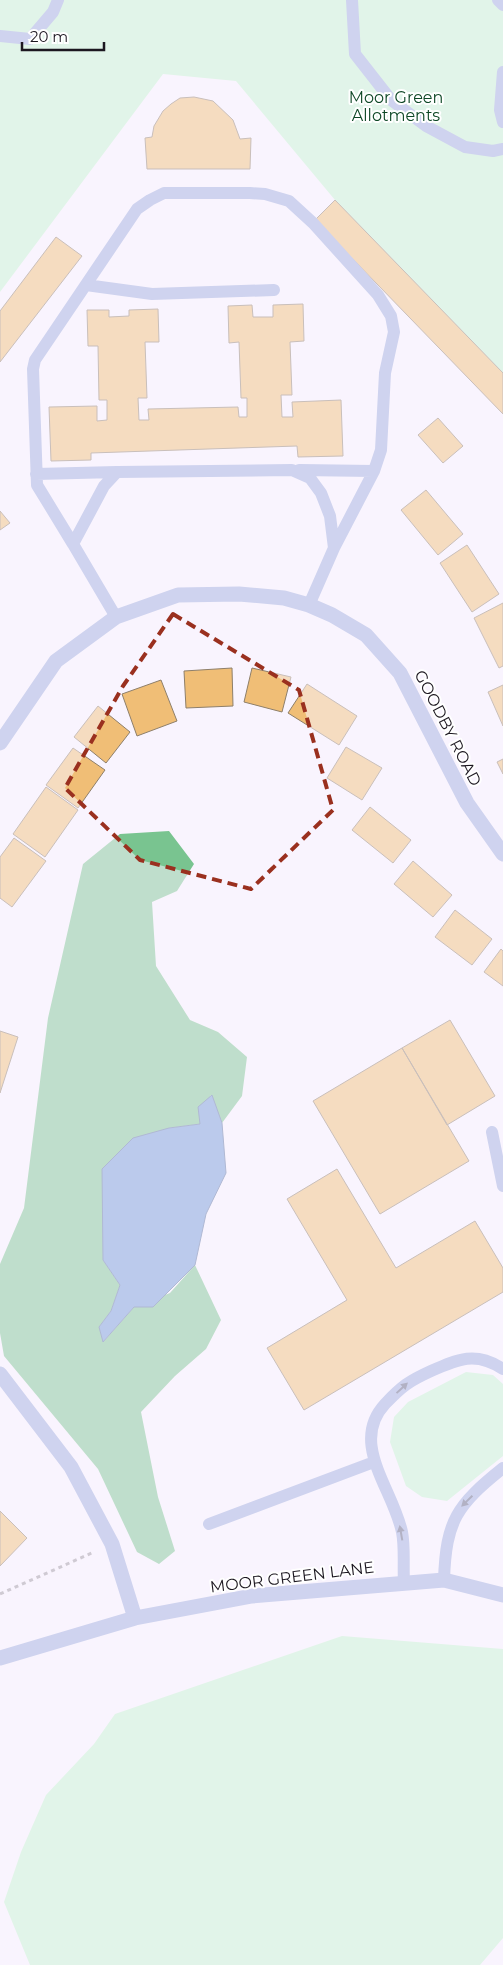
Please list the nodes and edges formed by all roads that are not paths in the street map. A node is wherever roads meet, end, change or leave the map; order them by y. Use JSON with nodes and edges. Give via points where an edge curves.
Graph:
{"nodes":[{"id":1,"x":58,"y":0,"type":"edge"},
{"id":2,"x":498,"y":0,"type":"edge"},
{"id":3,"x":350,"y":3,"type":"edge"},
{"id":4,"x":503,"y":5,"type":"edge"},
{"id":5,"x":0,"y":36,"type":"edge"},
{"id":6,"x":503,"y":72,"type":"edge"},
{"id":7,"x":503,"y":122,"type":"edge"},
{"id":8,"x":503,"y":149,"type":"edge"},
{"id":9,"x":86,"y":285,"type":"junction"},
{"id":10,"x":274,"y":290,"type":"dead end"},
{"id":11,"x":292,"y":470,"type":"junction"},
{"id":12,"x":374,"y":471,"type":"junction"},
{"id":13,"x":117,"y":472,"type":"junction"},
{"id":14,"x":36,"y":474,"type":"junction"},
{"id":15,"x":73,"y":544,"type":"junction"},
{"id":16,"x":334,"y":548,"type":"junction"},
{"id":17,"x":308,"y":605,"type":"junction"},
{"id":18,"x":116,"y":617,"type":"junction"},
{"id":19,"x":0,"y":743,"type":"edge"},
{"id":20,"x":503,"y":854,"type":"edge"},
{"id":21,"x":492,"y":1132,"type":"dead end"},
{"id":22,"x":503,"y":1186,"type":"edge"},
{"id":23,"x":503,"y":1369,"type":"edge"},
{"id":24,"x":0,"y":1374,"type":"edge"},
{"id":25,"x":374,"y":1462,"type":"junction"},
{"id":26,"x":503,"y":1468,"type":"edge"},
{"id":27,"x":209,"y":1524,"type":"dead end"},
{"id":28,"x":444,"y":1580,"type":"junction"},
{"id":29,"x":404,"y":1582,"type":"junction"},
{"id":30,"x":503,"y":1595,"type":"edge"},
{"id":31,"x":135,"y":1618,"type":"junction"},
{"id":32,"x":0,"y":1658,"type":"edge"}],
"edges":[{"from":1,"to":5,"type":"lane","via":[[53,12],[30,39]]},
{"from":2,"to":4,"type":"lane"},
{"from":3,"to":8,"type":"lane","via":[[355,54],[391,100],[426,126],[465,146],[493,151]]},
{"from":6,"to":7,"type":"lane","via":[[500,110]]},
{"from":9,"to":10,"type":"lane","via":[[152,294]]},
{"from":9,"to":12,"type":"lane","via":[[137,209],[164,193],[250,193],[289,201],[378,295],[390,316],[394,332],[385,374],[381,450]]},
{"from":9,"to":14,"type":"lane","via":[[35,360]]},
{"from":11,"to":12,"type":"lane"},
{"from":11,"to":13,"type":"lane"},
{"from":11,"to":16,"type":"lane","via":[[310,478],[321,494],[330,516]]},
{"from":12,"to":16,"type":"lane"},
{"from":13,"to":14,"type":"lane"},
{"from":13,"to":15,"type":"lane","via":[[104,486]]},
{"from":14,"to":15,"type":"lane","via":[[37,485]]},
{"from":15,"to":18,"type":"lane"},
{"from":16,"to":17,"type":"lane"},
{"from":17,"to":18,"type":"street","name":"GOODBY ROAD","via":[[284,598],[239,594],[178,594]]},
{"from":17,"to":20,"type":"street","name":"GOODBY ROAD","via":[[366,635],[400,673],[467,803]]},
{"from":18,"to":19,"type":"street","name":"GOODBY ROAD","via":[[56,660]]},
{"from":21,"to":22,"type":"lane"},
{"from":25,"to":23,"type":"lane","one_way":true,"via":[[370,1434],[377,1413],[405,1383],[461,1358],[491,1361]]},
{"from":24,"to":31,"type":"street","via":[[71,1467],[112,1544]]},
{"from":25,"to":27,"type":"lane"},
{"from":29,"to":25,"type":"lane","one_way":true,"via":[[402,1533],[394,1504]]},
{"from":26,"to":28,"type":"lane","one_way":true,"via":[[460,1508],[449,1531]]},
{"from":28,"to":29,"type":"street","name":"MOOR GREEN LANE"},
{"from":28,"to":30,"type":"street","name":"MOOR GREEN LANE"},
{"from":29,"to":31,"type":"street","name":"MOOR GREEN LANE","via":[[252,1596]]},
{"from":31,"to":32,"type":"street","name":"MOOR GREEN LANE"}]}
